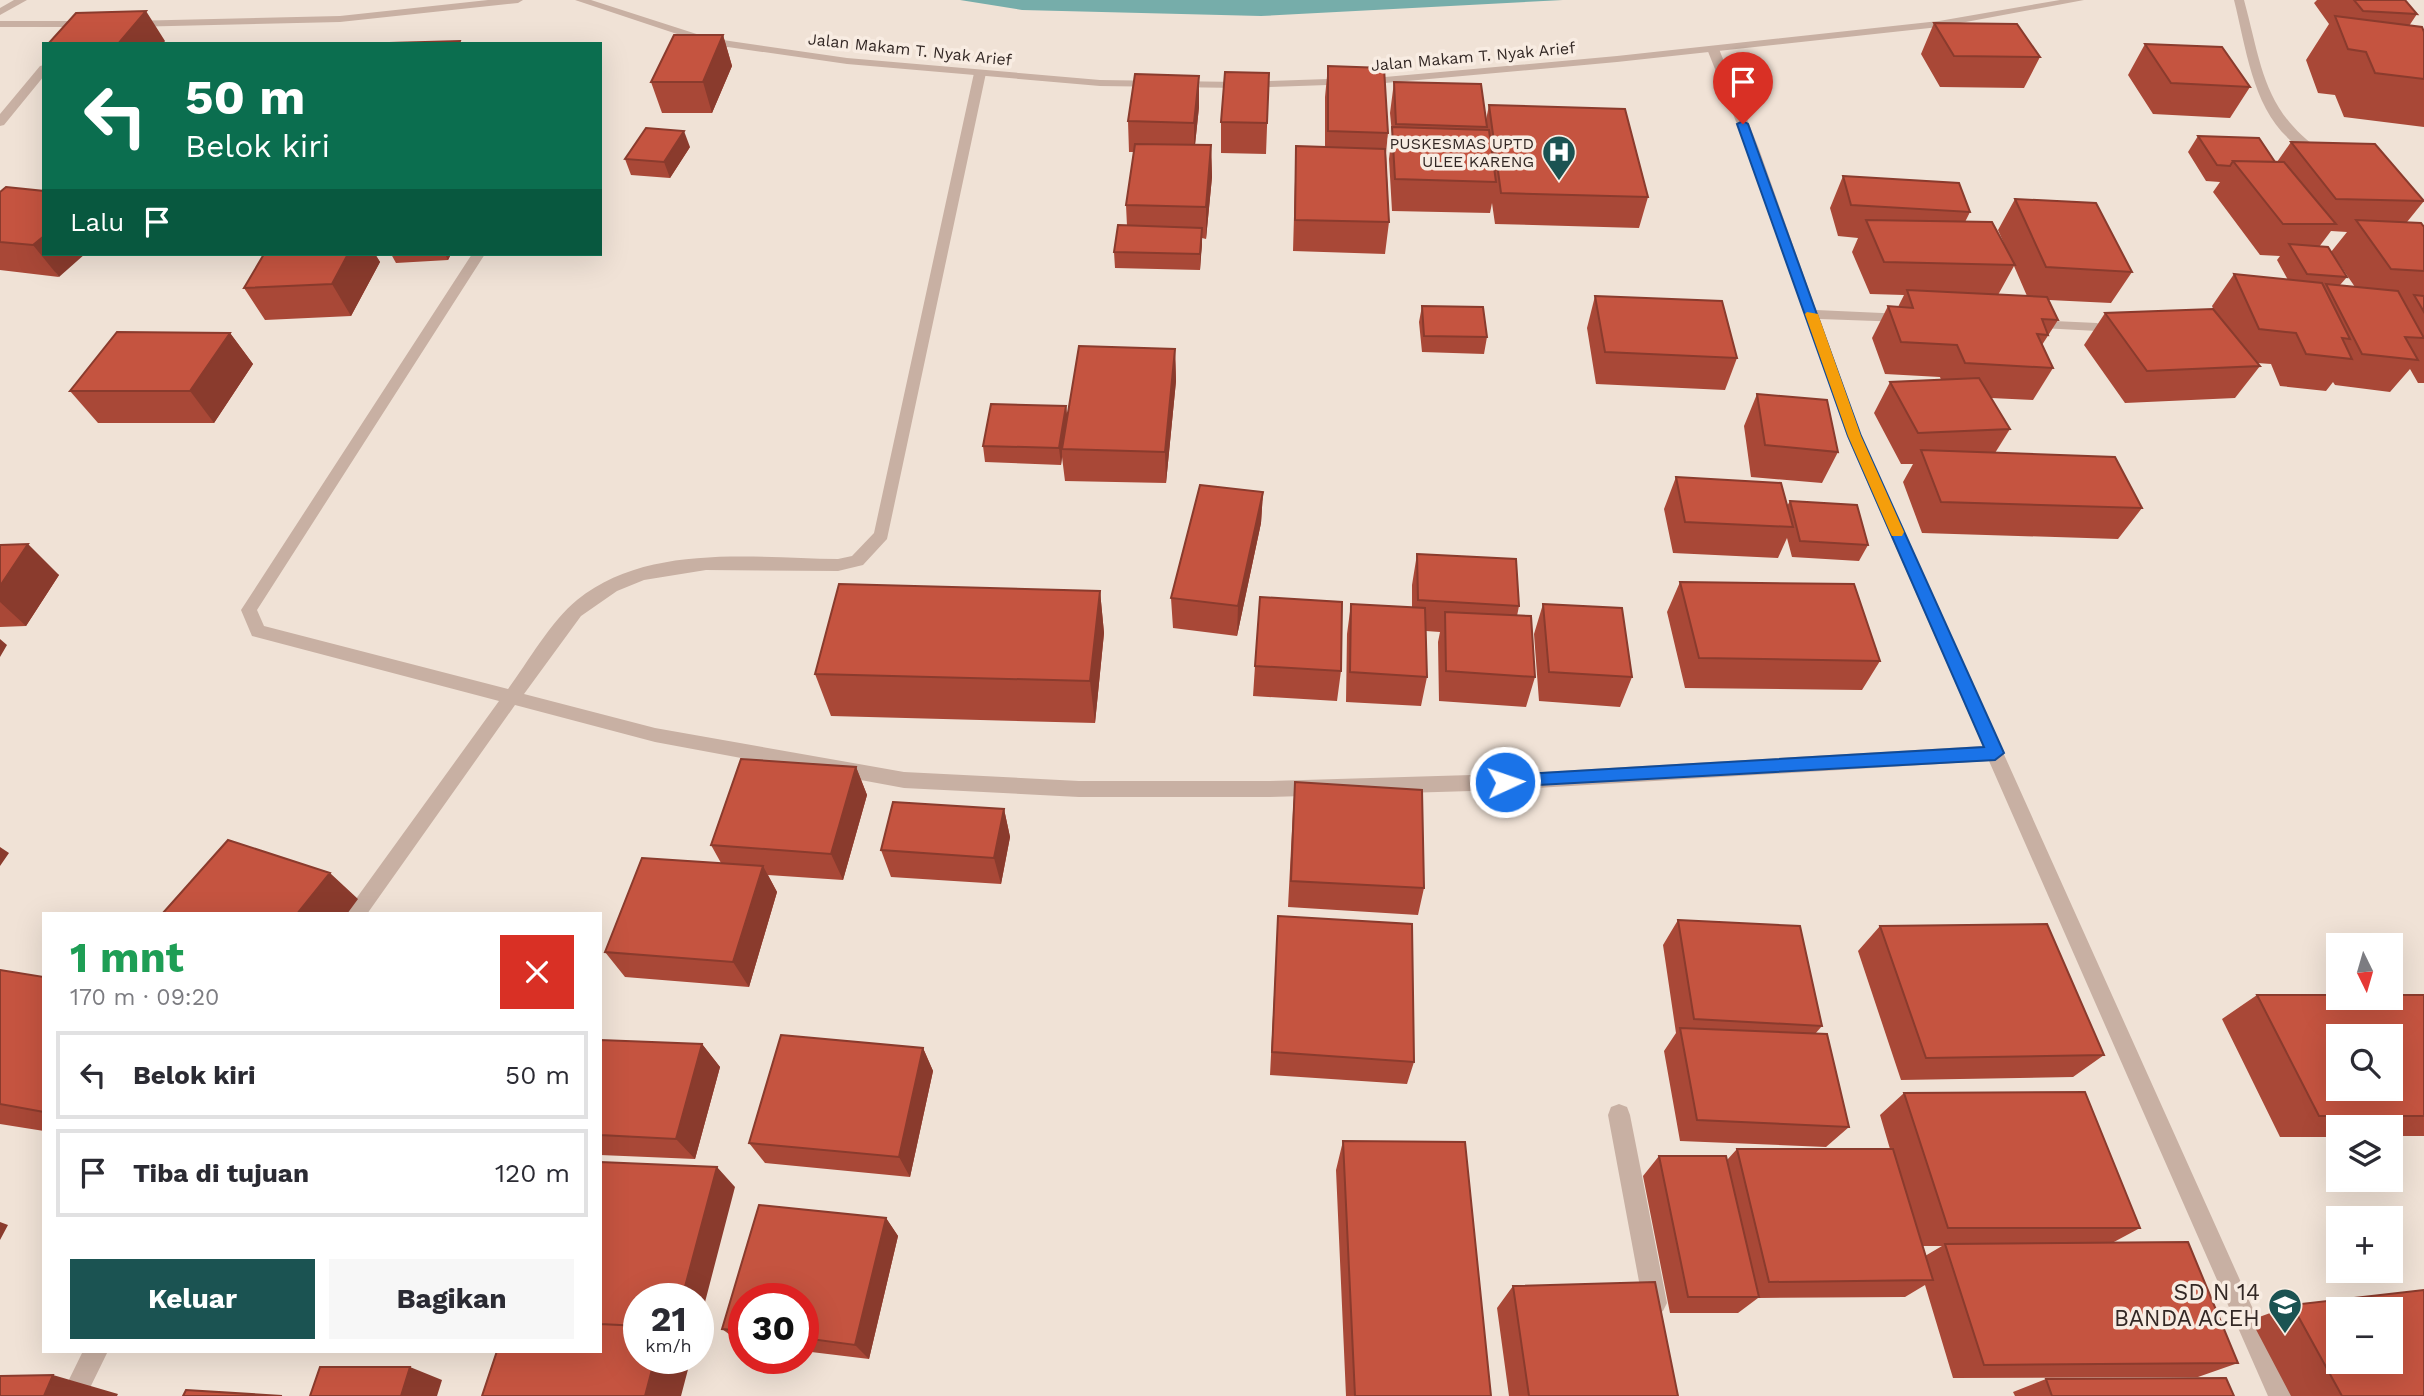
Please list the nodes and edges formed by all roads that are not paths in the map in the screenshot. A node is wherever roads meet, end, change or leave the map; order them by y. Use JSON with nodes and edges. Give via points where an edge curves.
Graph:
{"nodes":[{"id":1,"x":22,"y":0,"type":"edge"},
{"id":2,"x":518,"y":0,"type":"edge"},
{"id":3,"x":580,"y":0,"type":"edge"},
{"id":4,"x":2079,"y":0,"type":"edge"},
{"id":5,"x":2239,"y":0,"type":"edge"},
{"id":6,"x":0,"y":12,"type":"edge"},
{"id":7,"x":0,"y":24,"type":"edge"},
{"id":8,"x":82,"y":24,"type":"junction"},
{"id":9,"x":95,"y":24,"type":"edge"},
{"id":10,"x":122,"y":24,"type":"edge"},
{"id":11,"x":73,"y":34,"type":"edge"},
{"id":12,"x":1713,"y":49,"type":"junction"},
{"id":13,"x":42,"y":70,"type":"edge"},
{"id":14,"x":980,"y":73,"type":"junction"},
{"id":15,"x":0,"y":122,"type":"edge"},
{"id":16,"x":2333,"y":163,"type":"edge"},
{"id":17,"x":477,"y":256,"type":"edge"},
{"id":18,"x":1811,"y":314,"type":"junction"},
{"id":19,"x":1920,"y":319,"type":"edge"},
{"id":20,"x":2015,"y":324,"type":"edge"},
{"id":21,"x":2097,"y":327,"type":"dead end"},
{"id":22,"x":512,"y":699,"type":"junction"},
{"id":23,"x":1995,"y":753,"type":"junction"},
{"id":24,"x":356,"y":912,"type":"edge"},
{"id":25,"x":1619,"y":1115,"type":"dead end"},
{"id":26,"x":1660,"y":1329,"type":"edge"},
{"id":27,"x":95,"y":1353,"type":"edge"},
{"id":28,"x":72,"y":1396,"type":"edge"},
{"id":29,"x":2280,"y":1396,"type":"edge"}],
"edges":[{"from":1,"to":6,"type":"street"},
{"from":2,"to":10,"type":"street","via":[[340,19]]},
{"from":3,"to":14,"type":"street","name":"Jalan Makam T. Nyak Arief","via":[[707,41],[847,61]]},
{"from":4,"to":12,"type":"street","name":"Jalan Makam T. Nyak Arief","via":[[1939,24]]},
{"from":5,"to":16,"type":"street","via":[[2260,83],[2276,119],[2289,134]]},
{"from":7,"to":8,"type":"street"},
{"from":8,"to":9,"type":"street"},
{"from":8,"to":11,"type":"street"},
{"from":12,"to":14,"type":"street","name":"Jalan Makam T. Nyak Arief","via":[[1385,80],[1253,85],[1100,83]]},
{"from":12,"to":18,"type":"street"},
{"from":13,"to":15,"type":"street"},
{"from":14,"to":22,"type":"street","via":[[881,535],[857,561],[838,565],[688,566],[644,572],[620,582],[583,604]]},
{"from":17,"to":22,"type":"street","via":[[249,610],[258,631]]},
{"from":18,"to":19,"type":"street"},
{"from":18,"to":23,"type":"street","via":[[1854,436]]},
{"from":20,"to":21,"type":"street"},
{"from":22,"to":23,"type":"street","via":[[656,735],[904,780],[1079,789],[1505,782]]},
{"from":22,"to":24,"type":"street"},
{"from":23,"to":29,"type":"street"},
{"from":25,"to":26,"type":"street"},
{"from":27,"to":28,"type":"street"}]}
